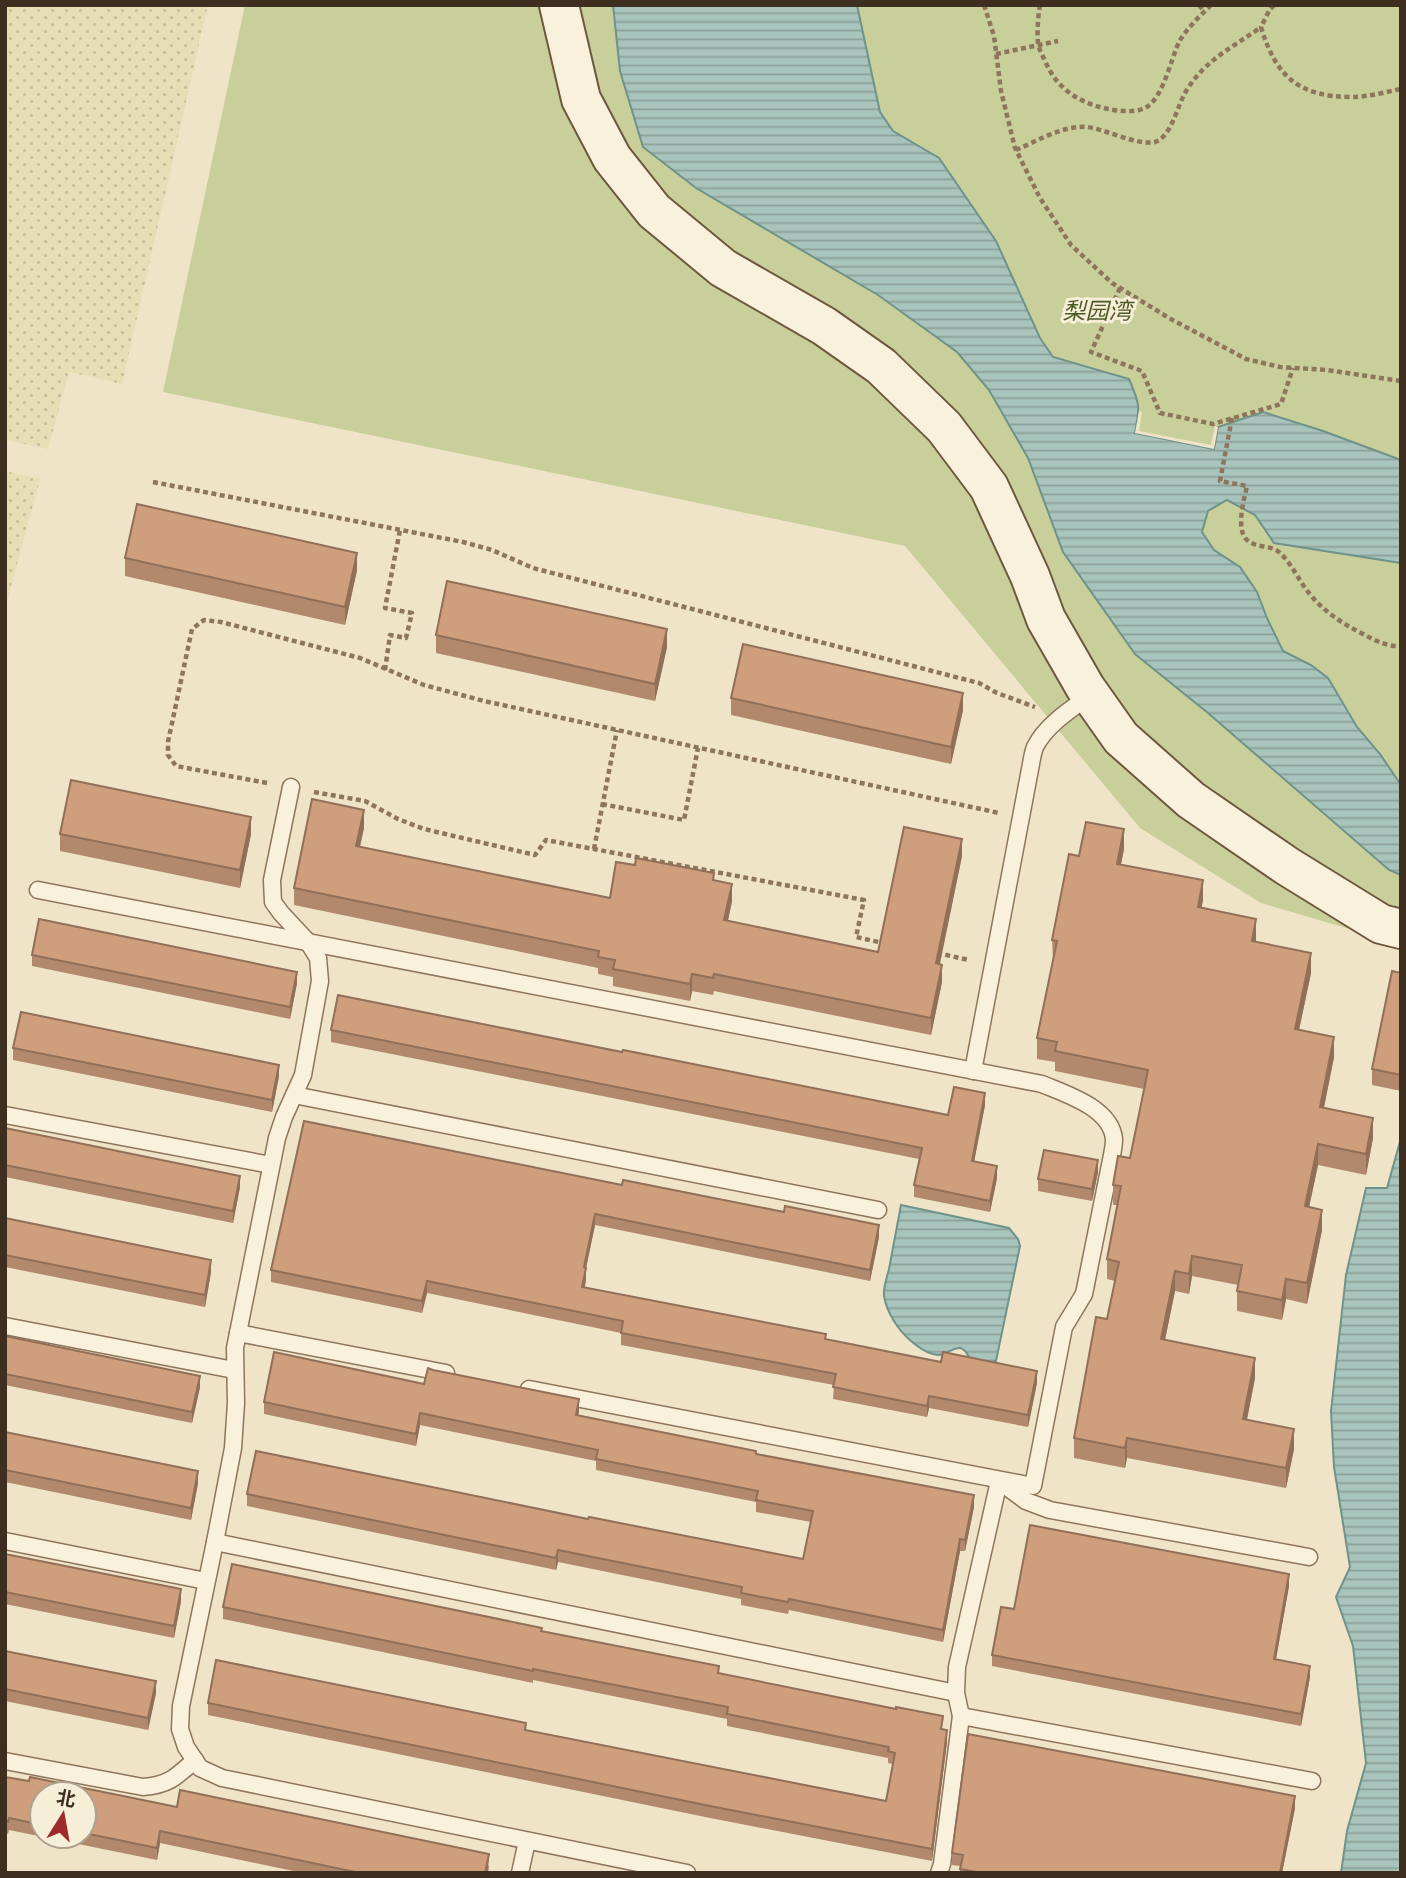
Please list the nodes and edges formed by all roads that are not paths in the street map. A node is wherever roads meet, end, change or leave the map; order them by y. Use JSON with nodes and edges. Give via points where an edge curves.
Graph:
{"nodes":[{"id":1,"x":559,"y":5,"type":"edge"},
{"id":2,"x":1077,"y":705,"type":"junction"},
{"id":3,"x":291,"y":787,"type":"road end"},
{"id":4,"x":38,"y":890,"type":"dead end"},
{"id":5,"x":1401,"y":929,"type":"edge"},
{"id":6,"x":308,"y":942,"type":"junction"},
{"id":7,"x":973,"y":1071,"type":"junction"},
{"id":8,"x":294,"y":1095,"type":"junction"},
{"id":9,"x":5,"y":1115,"type":"edge"},
{"id":10,"x":271,"y":1165,"type":"junction"},
{"id":11,"x":878,"y":1210,"type":"dead end"},
{"id":12,"x":5,"y":1326,"type":"edge"},
{"id":13,"x":238,"y":1333,"type":"junction"},
{"id":14,"x":234,"y":1370,"type":"junction"},
{"id":15,"x":456,"y":1375,"type":"edge"},
{"id":16,"x":510,"y":1386,"type":"edge"},
{"id":17,"x":999,"y":1481,"type":"junction"},
{"id":18,"x":5,"y":1541,"type":"edge"},
{"id":19,"x":215,"y":1542,"type":"junction"},
{"id":20,"x":1309,"y":1557,"type":"dead end"},
{"id":21,"x":206,"y":1581,"type":"junction"},
{"id":22,"x":956,"y":1693,"type":"junction"},
{"id":23,"x":961,"y":1716,"type":"junction"},
{"id":24,"x":195,"y":1760,"type":"junction"},
{"id":25,"x":5,"y":1761,"type":"edge"},
{"id":26,"x":1312,"y":1781,"type":"dead end"},
{"id":27,"x":527,"y":1840,"type":"junction"},
{"id":28,"x":520,"y":1873,"type":"edge"},
{"id":29,"x":687,"y":1873,"type":"edge"},
{"id":30,"x":939,"y":1873,"type":"edge"}],
"edges":[{"from":1,"to":2,"type":"street","via":[[581,99],[612,159],[654,211],[723,268],[824,326],[881,366],[944,427],[989,487],[1030,576]]},
{"from":2,"to":5,"type":"street","via":[[1191,800],[1287,866],[1381,923]]},
{"from":2,"to":7,"type":"lane","via":[[1035,747]]},
{"from":3,"to":6,"type":"lane","via":[[272,880],[273,902]]},
{"from":4,"to":6,"type":"lane"},
{"from":6,"to":7,"type":"lane"},
{"from":6,"to":8,"type":"lane","via":[[318,958],[320,981],[303,1075]]},
{"from":7,"to":17,"type":"lane","via":[[1042,1084],[1064,1093],[1103,1115],[1114,1137],[1084,1294],[1064,1327],[1033,1486]]},
{"from":8,"to":10,"type":"lane"},
{"from":8,"to":11,"type":"lane"},
{"from":9,"to":10,"type":"lane"},
{"from":10,"to":13,"type":"lane"},
{"from":12,"to":14,"type":"lane"},
{"from":13,"to":14,"type":"lane"},
{"from":13,"to":15,"type":"lane"},
{"from":14,"to":19,"type":"lane","via":[[233,1448]]},
{"from":16,"to":17,"type":"lane"},
{"from":17,"to":20,"type":"lane","via":[[1026,1501],[1050,1510]]},
{"from":17,"to":22,"type":"lane","via":[[957,1667]]},
{"from":18,"to":21,"type":"lane"},
{"from":19,"to":21,"type":"lane"},
{"from":19,"to":22,"type":"lane"},
{"from":21,"to":24,"type":"lane","via":[[180,1718],[186,1747]]},
{"from":22,"to":23,"type":"lane"},
{"from":23,"to":26,"type":"lane"},
{"from":23,"to":30,"type":"lane"},
{"from":24,"to":25,"type":"lane","via":[[172,1780],[143,1787]]},
{"from":24,"to":27,"type":"lane","via":[[200,1768],[222,1778]]},
{"from":27,"to":28,"type":"lane"},
{"from":27,"to":29,"type":"lane"}]}
